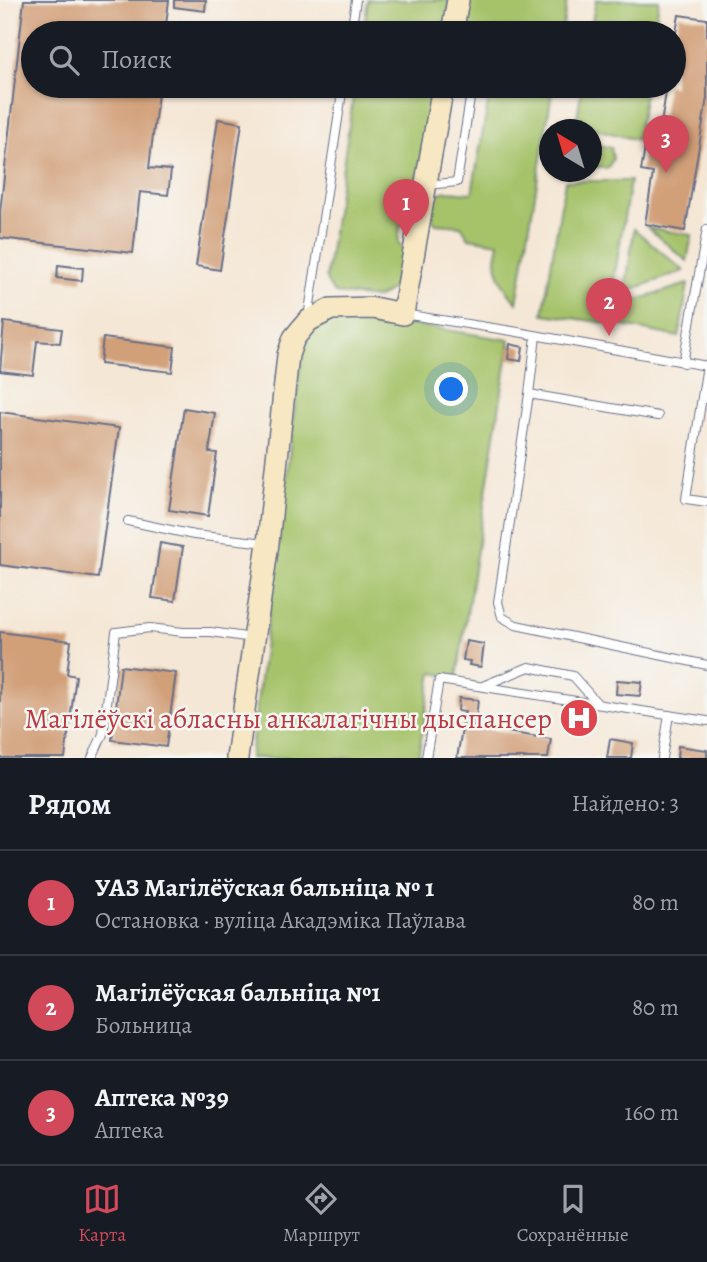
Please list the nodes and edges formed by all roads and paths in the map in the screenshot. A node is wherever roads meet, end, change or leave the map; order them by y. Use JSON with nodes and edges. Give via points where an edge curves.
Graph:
{"nodes":[{"id":1,"x":356,"y":0,"type":"edge"},
{"id":2,"x":458,"y":0,"type":"edge"},
{"id":3,"x":353,"y":21,"type":"edge"},
{"id":4,"x":455,"y":21,"type":"edge"},
{"id":5,"x":341,"y":98,"type":"edge"},
{"id":6,"x":441,"y":98,"type":"edge"},
{"id":7,"x":470,"y":98,"type":"edge"},
{"id":8,"x":424,"y":186,"type":"junction"},
{"id":9,"x":707,"y":229,"type":"edge"},
{"id":10,"x":696,"y":286,"type":"junction"},
{"id":11,"x":707,"y":289,"type":"edge"},
{"id":12,"x":403,"y":314,"type":"junction"},
{"id":13,"x":308,"y":321,"type":"junction"},
{"id":14,"x":536,"y":336,"type":"junction"},
{"id":15,"x":683,"y":363,"type":"junction"},
{"id":16,"x":707,"y":366,"type":"edge"},
{"id":17,"x":529,"y":394,"type":"junction"},
{"id":18,"x":658,"y":416,"type":"dead end"},
{"id":19,"x":707,"y":502,"type":"edge"},
{"id":20,"x":128,"y":521,"type":"dead end"},
{"id":21,"x":268,"y":543,"type":"junction"},
{"id":22,"x":254,"y":638,"type":"junction"},
{"id":23,"x":707,"y":666,"type":"edge"},
{"id":24,"x":482,"y":686,"type":"junction"},
{"id":25,"x":597,"y":703,"type":"junction"},
{"id":26,"x":669,"y":715,"type":"junction"},
{"id":27,"x":707,"y":721,"type":"edge"},
{"id":28,"x":92,"y":758,"type":"edge"},
{"id":29,"x":237,"y":758,"type":"edge"},
{"id":30,"x":426,"y":758,"type":"edge"},
{"id":31,"x":662,"y":758,"type":"edge"}],
"edges":[{"from":1,"to":3,"type":"lane"},
{"from":2,"to":4,"type":"main road"},
{"from":5,"to":13,"type":"lane"},
{"from":6,"to":8,"type":"main road"},
{"from":7,"to":8,"type":"lane","via":[[457,182]]},
{"from":8,"to":12,"type":"main road"},
{"from":9,"to":10,"type":"lane"},
{"from":10,"to":11,"type":"lane"},
{"from":10,"to":15,"type":"lane"},
{"from":12,"to":13,"type":"main road","via":[[373,308],[331,309]]},
{"from":12,"to":14,"type":"lane"},
{"from":13,"to":21,"type":"main road","via":[[288,355]]},
{"from":14,"to":15,"type":"lane"},
{"from":14,"to":17,"type":"lane"},
{"from":15,"to":16,"type":"lane"},
{"from":16,"to":19,"type":"lane","via":[[686,499]]},
{"from":17,"to":18,"type":"lane"},
{"from":17,"to":23,"type":"lane","via":[[498,603],[502,617],[516,625]]},
{"from":20,"to":21,"type":"lane","via":[[194,535]]},
{"from":21,"to":22,"type":"main road"},
{"from":22,"to":28,"type":"lane","via":[[150,628],[116,632],[103,734]]},
{"from":22,"to":29,"type":"main road"},
{"from":24,"to":25,"type":"lane"},
{"from":24,"to":25,"type":"lane","via":[[529,667],[573,676]]},
{"from":24,"to":30,"type":"lane","via":[[439,680]]},
{"from":25,"to":26,"type":"lane"},
{"from":26,"to":27,"type":"lane"},
{"from":26,"to":31,"type":"lane"}]}
